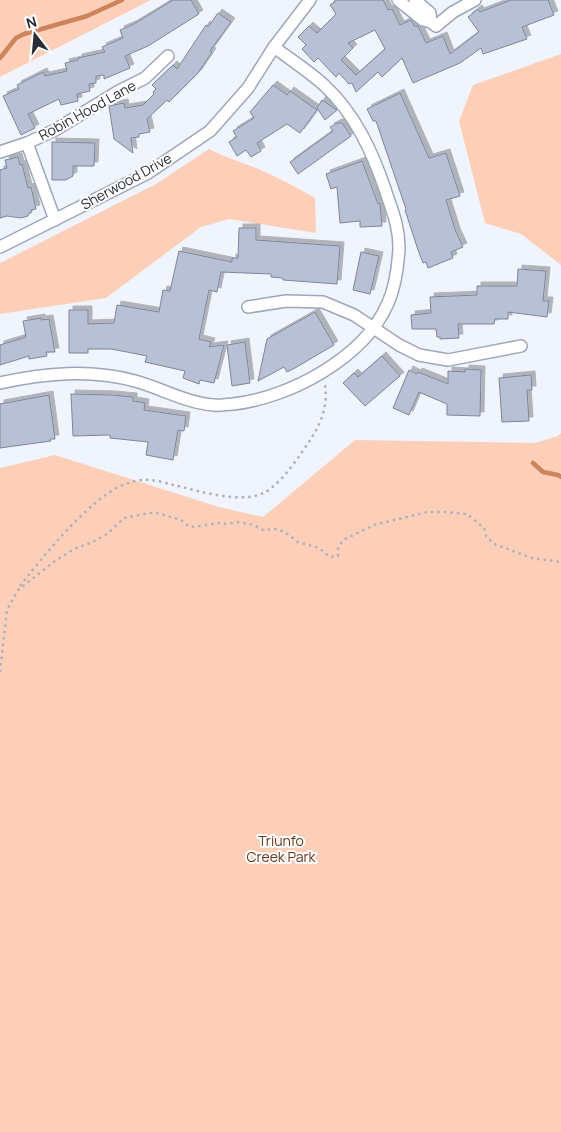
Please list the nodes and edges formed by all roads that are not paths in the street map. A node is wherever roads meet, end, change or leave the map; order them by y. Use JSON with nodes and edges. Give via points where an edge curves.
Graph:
{"nodes":[{"id":1,"x":310,"y":0,"type":"edge"},
{"id":2,"x":398,"y":0,"type":"edge"},
{"id":3,"x":415,"y":0,"type":"edge"},
{"id":4,"x":475,"y":0,"type":"edge"},
{"id":5,"x":434,"y":24,"type":"junction"},
{"id":6,"x":274,"y":47,"type":"junction"},
{"id":7,"x":168,"y":56,"type":"dead end"},
{"id":8,"x":27,"y":143,"type":"junction"},
{"id":9,"x":0,"y":152,"type":"edge"},
{"id":10,"x":55,"y":220,"type":"junction"},
{"id":11,"x":0,"y":247,"type":"edge"},
{"id":12,"x":248,"y":307,"type":"dead end"},
{"id":13,"x":373,"y":327,"type":"junction"},
{"id":14,"x":521,"y":346,"type":"dead end"},
{"id":15,"x":0,"y":383,"type":"edge"}],
"edges":[{"from":1,"to":6,"type":"street","name":"Sherwood Drive"},
{"from":2,"to":5,"type":"street","via":[[423,20]]},
{"from":3,"to":5,"type":"street","via":[[430,13]]},
{"from":4,"to":5,"type":"street"},
{"from":6,"to":10,"type":"street","name":"Sherwood Drive","via":[[248,88],[210,131],[148,173]]},
{"from":6,"to":13,"type":"street","via":[[325,86],[354,119],[376,161],[399,230],[399,240],[396,278],[388,303]]},
{"from":7,"to":8,"type":"street","name":"Robin Hood Lane","via":[[145,78]]},
{"from":8,"to":9,"type":"street","name":"Robin Hood Lane"},
{"from":8,"to":10,"type":"street"},
{"from":10,"to":11,"type":"street","name":"Sherwood Drive"},
{"from":12,"to":13,"type":"street","via":[[286,301],[323,302],[354,314]]},
{"from":13,"to":14,"type":"street","via":[[419,355],[448,360]]},
{"from":13,"to":15,"type":"street","via":[[353,350],[319,375],[260,399],[214,405],[134,381],[89,373],[52,374]]}]}
